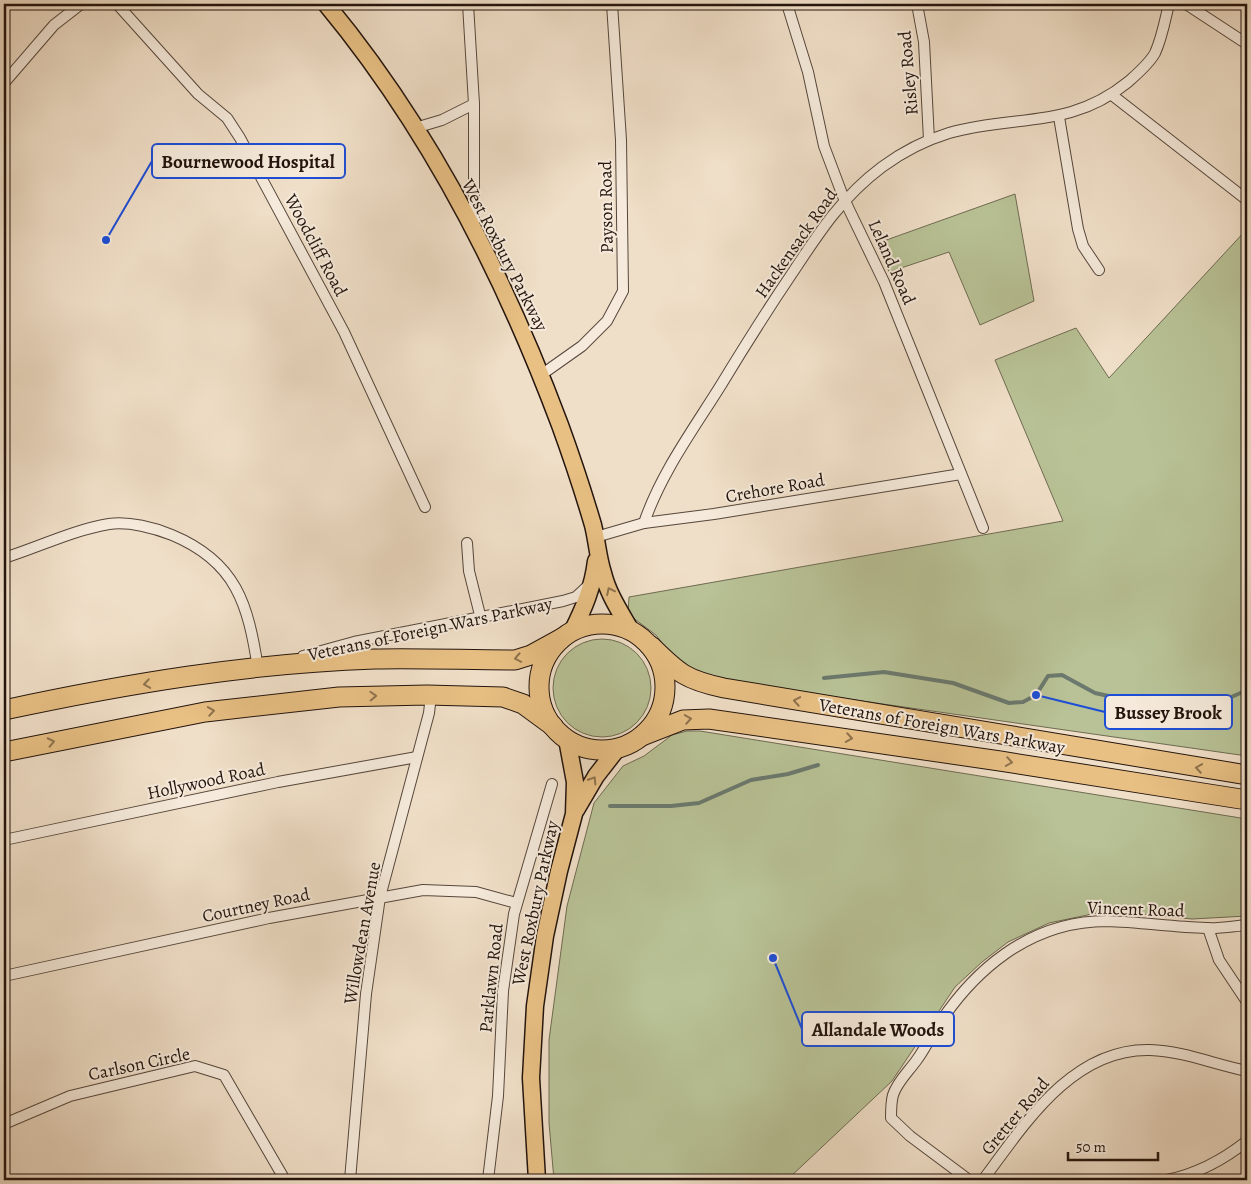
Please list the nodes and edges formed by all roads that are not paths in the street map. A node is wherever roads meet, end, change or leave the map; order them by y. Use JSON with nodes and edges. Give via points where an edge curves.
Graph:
{"nodes":[{"id":1,"x":81,"y":4,"type":"edge"},
{"id":2,"x":117,"y":4,"type":"edge"},
{"id":3,"x":326,"y":4,"type":"edge"},
{"id":4,"x":468,"y":4,"type":"edge"},
{"id":5,"x":612,"y":4,"type":"edge"},
{"id":6,"x":787,"y":4,"type":"edge"},
{"id":7,"x":917,"y":4,"type":"edge"},
{"id":8,"x":1169,"y":4,"type":"edge"},
{"id":9,"x":1186,"y":4,"type":"edge"},
{"id":10,"x":1247,"y":44,"type":"edge"},
{"id":11,"x":4,"y":83,"type":"edge"},
{"id":12,"x":1112,"y":95,"type":"junction"},
{"id":13,"x":474,"y":104,"type":"junction"},
{"id":14,"x":1060,"y":117,"type":"junction"},
{"id":15,"x":415,"y":128,"type":"junction"},
{"id":16,"x":929,"y":140,"type":"junction"},
{"id":17,"x":844,"y":199,"type":"junction"},
{"id":18,"x":1247,"y":200,"type":"edge"},
{"id":19,"x":474,"y":232,"type":"junction"},
{"id":20,"x":1099,"y":270,"type":"dead end"},
{"id":21,"x":541,"y":375,"type":"junction"},
{"id":22,"x":961,"y":474,"type":"junction"},
{"id":23,"x":425,"y":507,"type":"dead end"},
{"id":24,"x":644,"y":523,"type":"junction"},
{"id":25,"x":983,"y":528,"type":"dead end"},
{"id":26,"x":466,"y":543,"type":"dead end"},
{"id":27,"x":596,"y":543,"type":"junction"},
{"id":28,"x":4,"y":558,"type":"edge"},
{"id":29,"x":594,"y":578,"type":"junction"},
{"id":30,"x":480,"y":615,"type":"junction"},
{"id":31,"x":632,"y":631,"type":"junction"},
{"id":32,"x":567,"y":635,"type":"junction"},
{"id":33,"x":651,"y":646,"type":"junction"},
{"id":34,"x":258,"y":668,"type":"junction"},
{"id":35,"x":431,"y":695,"type":"junction"},
{"id":36,"x":4,"y":710,"type":"edge"},
{"id":37,"x":552,"y":726,"type":"junction"},
{"id":38,"x":642,"y":736,"type":"junction"},
{"id":39,"x":567,"y":740,"type":"junction"},
{"id":40,"x":617,"y":748,"type":"junction"},
{"id":41,"x":4,"y":752,"type":"edge"},
{"id":42,"x":416,"y":757,"type":"junction"},
{"id":43,"x":1247,"y":775,"type":"edge"},
{"id":44,"x":552,"y":784,"type":"dead end"},
{"id":45,"x":1247,"y":800,"type":"edge"},
{"id":46,"x":574,"y":814,"type":"junction"},
{"id":47,"x":4,"y":840,"type":"edge"},
{"id":48,"x":380,"y":897,"type":"junction"},
{"id":49,"x":516,"y":903,"type":"junction"},
{"id":50,"x":1247,"y":925,"type":"edge"},
{"id":51,"x":1208,"y":928,"type":"junction"},
{"id":52,"x":4,"y":976,"type":"edge"},
{"id":53,"x":1247,"y":1002,"type":"edge"},
{"id":54,"x":1247,"y":1071,"type":"edge"},
{"id":55,"x":4,"y":1124,"type":"edge"},
{"id":56,"x":1247,"y":1142,"type":"edge"},
{"id":57,"x":285,"y":1180,"type":"edge"},
{"id":58,"x":350,"y":1180,"type":"edge"},
{"id":59,"x":488,"y":1180,"type":"edge"},
{"id":60,"x":537,"y":1180,"type":"edge"},
{"id":61,"x":969,"y":1180,"type":"edge"},
{"id":62,"x":983,"y":1180,"type":"edge"},
{"id":63,"x":1167,"y":1180,"type":"edge"}],
"edges":[{"from":1,"to":11,"type":"street","via":[[54,25]]},
{"from":2,"to":23,"type":"street","name":"Woodcliff Road","via":[[198,94],[227,118],[240,138],[344,332]]},
{"from":3,"to":15,"type":"main road","name":"West Roxbury Parkway","via":[[378,72]]},
{"from":4,"to":13,"type":"street"},
{"from":5,"to":21,"type":"street","name":"Payson Road","via":[[621,140],[622,291],[607,321],[582,346]]},
{"from":6,"to":17,"type":"street","name":"Leland Road","via":[[808,72],[824,146]]},
{"from":7,"to":16,"type":"street","name":"Risley Road","via":[[924,42]]},
{"from":8,"to":12,"type":"street","name":"Hackensack Road","via":[[1154,54]]},
{"from":9,"to":10,"type":"street"},
{"from":12,"to":14,"type":"street","name":"Hackensack Road"},
{"from":12,"to":18,"type":"street"},
{"from":13,"to":15,"type":"street","via":[[442,120]]},
{"from":13,"to":19,"type":"street"},
{"from":14,"to":16,"type":"street","name":"Hackensack Road","via":[[982,127]]},
{"from":14,"to":20,"type":"street","via":[[1078,229],[1083,246]]},
{"from":15,"to":19,"type":"main road","name":"West Roxbury Parkway"},
{"from":16,"to":17,"type":"street","name":"Hackensack Road","via":[[883,167]]},
{"from":17,"to":22,"type":"street","name":"Leland Road","via":[[884,282]]},
{"from":17,"to":24,"type":"street","name":"Hackensack Road","via":[[773,302],[659,485]]},
{"from":19,"to":21,"type":"main road","name":"West Roxbury Parkway"},
{"from":21,"to":27,"type":"main road","name":"West Roxbury Parkway","via":[[580,482]]},
{"from":22,"to":24,"type":"street","name":"Crehore Road"},
{"from":22,"to":25,"type":"street","name":"Leland Road"},
{"from":24,"to":27,"type":"street","name":"Crehore Road"},
{"from":26,"to":30,"type":"street"},
{"from":27,"to":29,"type":"main road","name":"West Roxbury Parkway"},
{"from":31,"to":27,"type":"main road","name":"West Roxbury Parkway","one_way":true,"via":[[608,586]]},
{"from":28,"to":34,"type":"street","via":[[82,530],[112,524],[160,530],[184,540],[197,546],[218,564],[238,592],[249,618]]},
{"from":29,"to":30,"type":"street","name":"Veterans of Foreign Wars Parkway","via":[[576,597]]},
{"from":29,"to":32,"type":"main road","name":"West Roxbury Parkway","via":[[587,603]]},
{"from":30,"to":34,"type":"street","name":"Veterans of Foreign Wars Parkway","via":[[354,642]]},
{"from":31,"to":32,"type":"highway","via":[[605,624],[591,625]]},
{"from":31,"to":33,"type":"highway"},
{"from":32,"to":34,"type":"highway","name":"Veterans of Foreign Wars Parkway","one_way":true,"via":[[515,660],[374,660]]},
{"from":32,"to":37,"type":"highway","via":[[548,655],[539,680],[541,702]]},
{"from":33,"to":38,"type":"highway","via":[[664,671],[666,693],[657,720]]},
{"from":43,"to":33,"type":"highway","name":"Veterans of Foreign Wars Parkway","one_way":true,"via":[[712,685],[682,674]]},
{"from":34,"to":36,"type":"highway","name":"Veterans of Foreign Wars Parkway","one_way":true,"via":[[85,694]]},
{"from":35,"to":37,"type":"highway","via":[[512,699]]},
{"from":41,"to":35,"type":"highway","one_way":true,"via":[[225,708],[331,698]]},
{"from":35,"to":42,"type":"street","name":"Willowdean Avenue"},
{"from":37,"to":39,"type":"highway"},
{"from":38,"to":40,"type":"highway"},
{"from":38,"to":45,"type":"highway","name":"Veterans of Foreign Wars Parkway","one_way":true,"via":[[683,720],[709,719]]},
{"from":39,"to":40,"type":"highway","via":[[592,749]]},
{"from":39,"to":46,"type":"main road","name":"West Roxbury Parkway","via":[[576,782]]},
{"from":46,"to":40,"type":"main road","name":"West Roxbury Parkway","one_way":true},
{"from":42,"to":47,"type":"street","name":"Hollywood Road","via":[[269,784]]},
{"from":42,"to":48,"type":"street","name":"Willowdean Avenue"},
{"from":44,"to":49,"type":"street","name":"Parklawn Road"},
{"from":46,"to":60,"type":"main road","name":"West Roxbury Parkway","via":[[545,936],[535,1006],[532,1078]]},
{"from":48,"to":49,"type":"street","name":"Courtney Road","via":[[442,889],[476,892]]},
{"from":48,"to":52,"type":"street","name":"Courtney Road"},
{"from":48,"to":58,"type":"street","name":"Willowdean Avenue","via":[[366,994]]},
{"from":49,"to":59,"type":"street","name":"Parklawn Road","via":[[503,991],[498,1096]]},
{"from":50,"to":51,"type":"street","name":"Vincent Road"},
{"from":51,"to":53,"type":"street","via":[[1219,960]]},
{"from":51,"to":61,"type":"street","name":"Vincent Road","via":[[1107,921],[1066,926],[1015,945],[962,992],[896,1087],[891,1118]]},
{"from":54,"to":62,"type":"street","name":"Gretter Road","via":[[1150,1050],[1116,1054],[1085,1068],[1061,1085]]},
{"from":55,"to":57,"type":"street","name":"Carlson Circle","via":[[70,1096],[195,1066],[208,1068],[224,1075]]},
{"from":56,"to":63,"type":"street","via":[[1205,1168]]}]}
